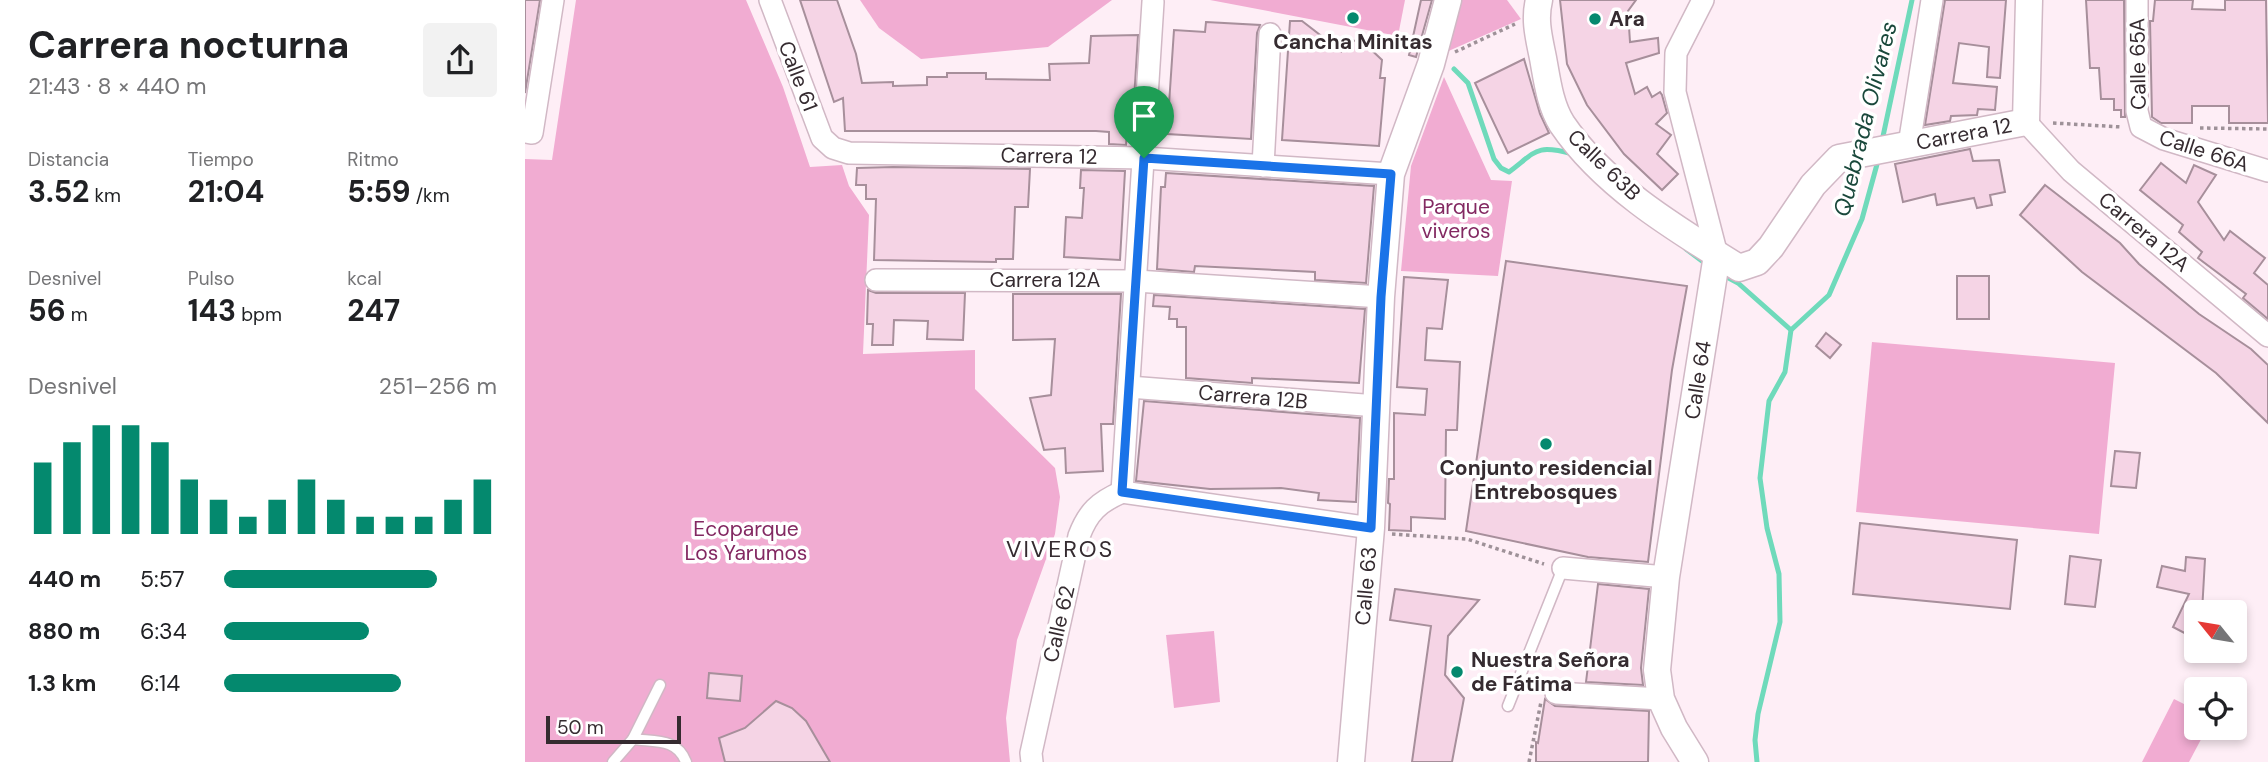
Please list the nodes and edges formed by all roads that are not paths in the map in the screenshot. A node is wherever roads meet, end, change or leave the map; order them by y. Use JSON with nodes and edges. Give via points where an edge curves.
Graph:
{"nodes":[{"id":1,"x":553,"y":0,"type":"edge"},
{"id":2,"x":770,"y":0,"type":"edge"},
{"id":3,"x":1448,"y":0,"type":"edge"},
{"id":4,"x":1703,"y":0,"type":"edge"},
{"id":5,"x":1932,"y":0,"type":"edge"},
{"id":6,"x":2029,"y":0,"type":"edge"},
{"id":7,"x":2137,"y":0,"type":"edge"},
{"id":8,"x":1153,"y":2,"type":"dead end"},
{"id":9,"x":1533,"y":5,"type":"edge"},
{"id":10,"x":1271,"y":34,"type":"dead end"},
{"id":11,"x":2026,"y":122,"type":"junction"},
{"id":12,"x":2141,"y":127,"type":"joint"},
{"id":13,"x":529,"y":132,"type":"edge"},
{"id":14,"x":1900,"y":147,"type":"junction"},
{"id":15,"x":833,"y":148,"type":"joint"},
{"id":16,"x":1144,"y":158,"type":"junction"},
{"id":17,"x":1263,"y":166,"type":"junction"},
{"id":18,"x":2268,"y":171,"type":"edge"},
{"id":19,"x":1391,"y":174,"type":"junction"},
{"id":20,"x":1717,"y":255,"type":"junction"},
{"id":21,"x":876,"y":280,"type":"dead end"},
{"id":22,"x":1136,"y":281,"type":"junction"},
{"id":23,"x":1381,"y":297,"type":"junction"},
{"id":24,"x":2268,"y":336,"type":"edge"},
{"id":25,"x":1129,"y":387,"type":"junction"},
{"id":26,"x":1377,"y":406,"type":"junction"},
{"id":27,"x":1122,"y":492,"type":"junction"},
{"id":28,"x":1371,"y":528,"type":"junction"},
{"id":29,"x":1563,"y":568,"type":"joint"},
{"id":30,"x":1666,"y":577,"type":"junction"},
{"id":31,"x":660,"y":685,"type":"dead end"},
{"id":32,"x":1549,"y":695,"type":"road end"},
{"id":33,"x":1661,"y":699,"type":"junction"},
{"id":34,"x":1508,"y":706,"type":"dead end"},
{"id":35,"x":633,"y":739,"type":"junction"},
{"id":36,"x":613,"y":762,"type":"edge"},
{"id":37,"x":686,"y":762,"type":"edge"},
{"id":38,"x":1032,"y":762,"type":"edge"},
{"id":39,"x":1351,"y":762,"type":"edge"},
{"id":40,"x":1695,"y":762,"type":"edge"}],
"edges":[{"from":1,"to":13,"type":"street"},
{"from":2,"to":15,"type":"street","name":"Calle 61","via":[[822,138]]},
{"from":3,"to":19,"type":"street","name":"Calle 63","via":[[1431,64]]},
{"from":4,"to":20,"type":"street","name":"Calle 64","via":[[1676,54],[1675,92]]},
{"from":5,"to":14,"type":"street"},
{"from":6,"to":11,"type":"street"},
{"from":7,"to":12,"type":"street","name":"Calle 65A"},
{"from":8,"to":16,"type":"street"},
{"from":9,"to":20,"type":"street","name":"Calle 63B","via":[[1548,91],[1561,122],[1625,190]]},
{"from":10,"to":17,"type":"street"},
{"from":11,"to":14,"type":"street","name":"Carrera 12"},
{"from":11,"to":24,"type":"street","name":"Carrera 12A","via":[[2071,171]]},
{"from":12,"to":18,"type":"street","name":"Calle 66A"},
{"from":14,"to":20,"type":"street","name":"Carrera 12","via":[[1857,153],[1825,170],[1756,262],[1739,268]]},
{"from":15,"to":16,"type":"street","name":"Carrera 12","via":[[849,153]]},
{"from":16,"to":17,"type":"street","name":"Carrera 12"},
{"from":16,"to":22,"type":"street"},
{"from":17,"to":19,"type":"street","name":"Carrera 12"},
{"from":19,"to":23,"type":"street","name":"Calle 63"},
{"from":20,"to":30,"type":"street","name":"Calle 64"},
{"from":21,"to":22,"type":"street","name":"Carrera 12A"},
{"from":22,"to":23,"type":"street","name":"Carrera 12A"},
{"from":22,"to":25,"type":"street"},
{"from":23,"to":26,"type":"street","name":"Calle 63"},
{"from":25,"to":26,"type":"street","name":"Carrera 12B"},
{"from":25,"to":27,"type":"street"},
{"from":26,"to":28,"type":"street","name":"Calle 63"},
{"from":27,"to":28,"type":"street"},
{"from":27,"to":38,"type":"street","name":"Calle 62","via":[[1100,502],[1082,527],[1049,661]]},
{"from":28,"to":39,"type":"street","name":"Calle 63"},
{"from":29,"to":30,"type":"street"},
{"from":29,"to":34,"type":"lane"},
{"from":30,"to":33,"type":"street","name":"Calle 64","via":[[1657,670]]},
{"from":31,"to":35,"type":"lane"},
{"from":32,"to":33,"type":"street"},
{"from":33,"to":40,"type":"street","name":"Calle 64"},
{"from":35,"to":36,"type":"lane"},
{"from":35,"to":37,"type":"lane","via":[[670,743]]}]}
